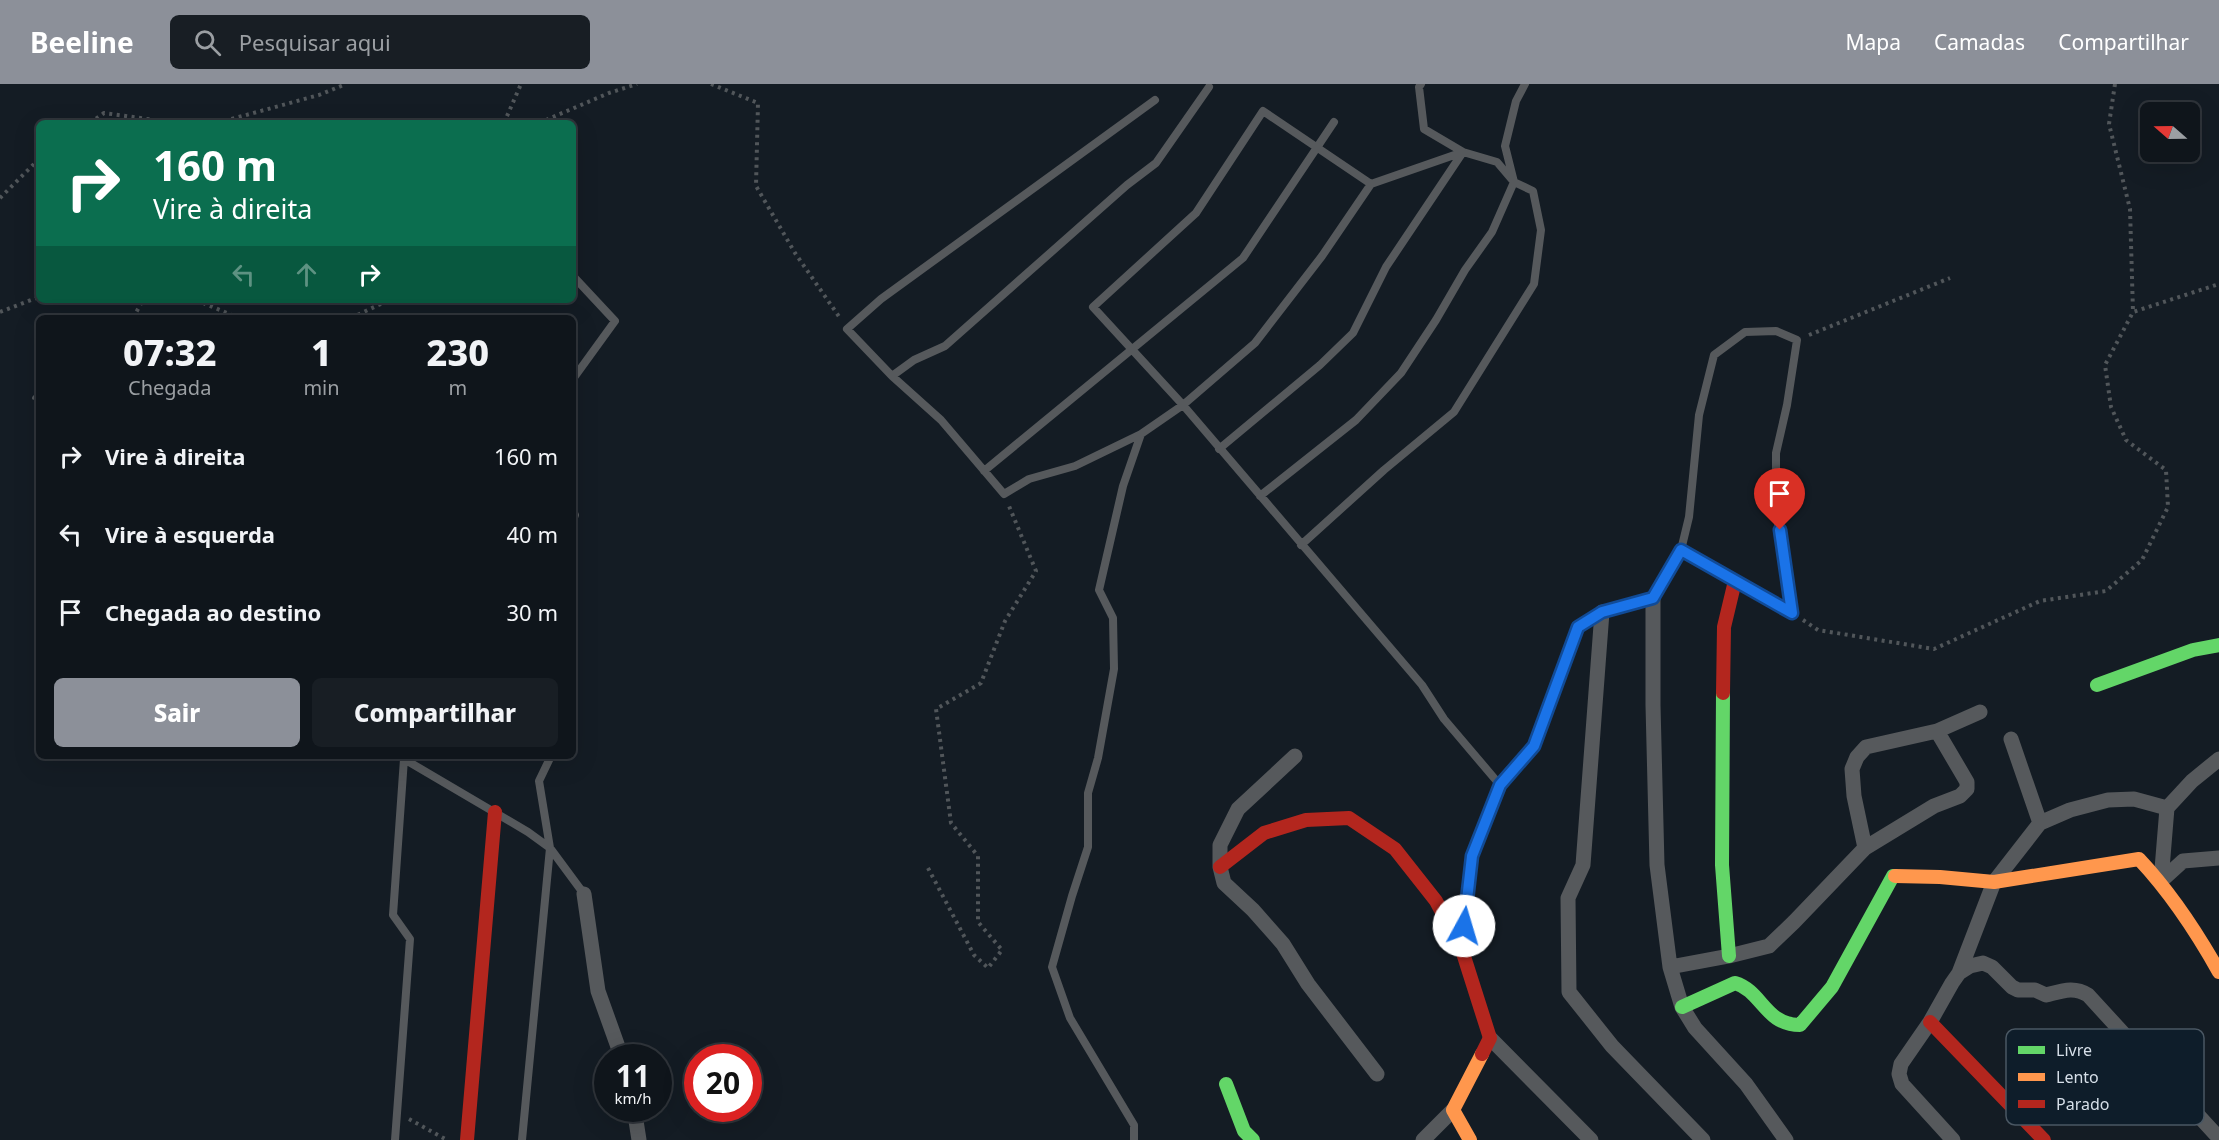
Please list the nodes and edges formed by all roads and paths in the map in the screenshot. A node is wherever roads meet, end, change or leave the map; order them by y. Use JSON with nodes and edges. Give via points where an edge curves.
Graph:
{"nodes":[{"id":1,"x":346,"y":84,"type":"edge"},
{"id":2,"x":521,"y":84,"type":"edge"},
{"id":3,"x":637,"y":84,"type":"edge"},
{"id":4,"x":711,"y":84,"type":"edge"},
{"id":5,"x":1421,"y":84,"type":"edge"},
{"id":6,"x":1525,"y":84,"type":"edge"},
{"id":7,"x":2115,"y":84,"type":"edge"},
{"id":8,"x":1209,"y":87,"type":"dead end"},
{"id":9,"x":1155,"y":100,"type":"dead end"},
{"id":10,"x":94,"y":120,"type":"edge"},
{"id":11,"x":154,"y":120,"type":"edge"},
{"id":12,"x":228,"y":120,"type":"edge"},
{"id":13,"x":505,"y":120,"type":"edge"},
{"id":14,"x":546,"y":120,"type":"edge"},
{"id":15,"x":1334,"y":122,"type":"dead end"},
{"id":16,"x":1317,"y":147,"type":"junction"},
{"id":17,"x":1463,"y":153,"type":"junction"},
{"id":18,"x":36,"y":162,"type":"edge"},
{"id":19,"x":1514,"y":182,"type":"junction"},
{"id":20,"x":1371,"y":184,"type":"junction"},
{"id":21,"x":0,"y":198,"type":"edge"},
{"id":22,"x":1950,"y":278,"type":"dead end"},
{"id":23,"x":576,"y":279,"type":"edge"},
{"id":24,"x":2219,"y":284,"type":"edge"},
{"id":25,"x":36,"y":298,"type":"edge"},
{"id":26,"x":203,"y":303,"type":"edge"},
{"id":27,"x":383,"y":303,"type":"edge"},
{"id":28,"x":0,"y":312,"type":"edge"},
{"id":29,"x":2133,"y":312,"type":"junction"},
{"id":30,"x":232,"y":315,"type":"edge"},
{"id":31,"x":357,"y":315,"type":"edge"},
{"id":32,"x":847,"y":329,"type":"junction"},
{"id":33,"x":1797,"y":340,"type":"junction"},
{"id":34,"x":1132,"y":350,"type":"junction"},
{"id":35,"x":576,"y":375,"type":"edge"},
{"id":36,"x":892,"y":376,"type":"junction"},
{"id":37,"x":1183,"y":405,"type":"junction"},
{"id":38,"x":1141,"y":434,"type":"junction"},
{"id":39,"x":1219,"y":449,"type":"junction"},
{"id":40,"x":984,"y":471,"type":"junction"},
{"id":41,"x":1004,"y":494,"type":"junction"},
{"id":42,"x":1260,"y":496,"type":"junction"},
{"id":43,"x":1301,"y":545,"type":"junction"},
{"id":44,"x":1681,"y":550,"type":"junction"},
{"id":45,"x":1735,"y":581,"type":"junction"},
{"id":46,"x":1653,"y":598,"type":"junction"},
{"id":47,"x":1602,"y":612,"type":"junction"},
{"id":48,"x":1792,"y":613,"type":"junction"},
{"id":49,"x":2219,"y":645,"type":"edge"},
{"id":50,"x":2097,"y":686,"type":"dead end"},
{"id":51,"x":1980,"y":712,"type":"dead end"},
{"id":52,"x":1937,"y":731,"type":"junction"},
{"id":53,"x":2012,"y":739,"type":"dead end"},
{"id":54,"x":1295,"y":756,"type":"dead end"},
{"id":55,"x":550,"y":759,"type":"edge"},
{"id":56,"x":2219,"y":759,"type":"edge"},
{"id":57,"x":1500,"y":785,"type":"junction"},
{"id":58,"x":2168,"y":808,"type":"junction"},
{"id":59,"x":495,"y":812,"type":"junction"},
{"id":60,"x":2040,"y":823,"type":"junction"},
{"id":61,"x":550,"y":848,"type":"junction"},
{"id":62,"x":1865,"y":848,"type":"junction"},
{"id":63,"x":2219,"y":858,"type":"edge"},
{"id":64,"x":1220,"y":867,"type":"junction"},
{"id":65,"x":928,"y":868,"type":"dead end"},
{"id":66,"x":2161,"y":881,"type":"junction"},
{"id":67,"x":1994,"y":882,"type":"junction"},
{"id":68,"x":584,"y":894,"type":"joint"},
{"id":69,"x":1462,"y":950,"type":"junction"},
{"id":70,"x":1729,"y":956,"type":"junction"},
{"id":71,"x":1670,"y":967,"type":"junction"},
{"id":72,"x":2218,"y":968,"type":"edge"},
{"id":73,"x":1959,"y":973,"type":"junction"},
{"id":74,"x":1682,"y":1006,"type":"junction"},
{"id":75,"x":1930,"y":1022,"type":"junction"},
{"id":76,"x":2120,"y":1029,"type":"edge"},
{"id":77,"x":1490,"y":1038,"type":"junction"},
{"id":78,"x":617,"y":1044,"type":"edge"},
{"id":79,"x":1377,"y":1074,"type":"dead end"},
{"id":80,"x":1226,"y":1084,"type":"dead end"},
{"id":81,"x":2006,"y":1101,"type":"edge"},
{"id":82,"x":1453,"y":1110,"type":"junction"},
{"id":83,"x":398,"y":1113,"type":"junction"},
{"id":84,"x":636,"y":1122,"type":"edge"},
{"id":85,"x":2204,"y":1122,"type":"edge"},
{"id":86,"x":2030,"y":1125,"type":"edge"},
{"id":87,"x":2219,"y":1138,"type":"edge"},
{"id":88,"x":395,"y":1140,"type":"edge"},
{"id":89,"x":448,"y":1140,"type":"edge"},
{"id":90,"x":467,"y":1140,"type":"edge"},
{"id":91,"x":522,"y":1140,"type":"edge"},
{"id":92,"x":639,"y":1140,"type":"edge"},
{"id":93,"x":1134,"y":1140,"type":"edge"},
{"id":94,"x":1253,"y":1140,"type":"edge"},
{"id":95,"x":1423,"y":1140,"type":"edge"},
{"id":96,"x":1470,"y":1140,"type":"edge"},
{"id":97,"x":1591,"y":1140,"type":"edge"},
{"id":98,"x":1703,"y":1140,"type":"edge"},
{"id":99,"x":1786,"y":1140,"type":"edge"},
{"id":100,"x":1953,"y":1140,"type":"edge"},
{"id":101,"x":2044,"y":1140,"type":"edge"}],
"edges":[{"from":1,"to":12,"type":"path"},
{"from":2,"to":13,"type":"path"},
{"from":3,"to":14,"type":"path"},
{"from":4,"to":32,"type":"path","via":[[758,103],[756,186],[795,253]]},
{"from":5,"to":17,"type":"lane","via":[[1424,129]]},
{"from":6,"to":19,"type":"lane","via":[[1516,101],[1504,146]]},
{"from":7,"to":29,"type":"path","via":[[2109,124],[2130,209]]},
{"from":8,"to":36,"type":"lane","via":[[1156,163],[1126,185],[945,346],[914,360]]},
{"from":9,"to":32,"type":"lane","via":[[881,299]]},
{"from":10,"to":11,"type":"path","via":[[104,113]]},
{"from":15,"to":16,"type":"lane"},
{"from":16,"to":20,"type":"lane"},
{"from":16,"to":34,"type":"lane","via":[[1243,258]]},
{"from":16,"to":34,"type":"lane","via":[[1263,111],[1196,213],[1093,307]]},
{"from":17,"to":19,"type":"lane","via":[[1497,162]]},
{"from":17,"to":20,"type":"lane"},
{"from":17,"to":39,"type":"lane","via":[[1386,267],[1353,333]]},
{"from":18,"to":21,"type":"path"},
{"from":19,"to":42,"type":"lane","via":[[1492,232],[1401,373],[1356,420]]},
{"from":19,"to":43,"type":"lane","via":[[1533,191],[1541,230],[1534,284],[1454,412]]},
{"from":20,"to":37,"type":"lane","via":[[1322,256],[1254,343]]},
{"from":22,"to":33,"type":"path"},
{"from":23,"to":35,"type":"lane","via":[[615,321]]},
{"from":24,"to":29,"type":"path"},
{"from":25,"to":28,"type":"path"},
{"from":26,"to":30,"type":"path"},
{"from":27,"to":31,"type":"path"},
{"from":29,"to":48,"type":"path","via":[[2105,365],[2111,407],[2126,440],[2166,470],[2168,507],[2142,560],[2106,591],[2040,602],[1934,649],[1818,630]]},
{"from":32,"to":36,"type":"lane"},
{"from":33,"to":44,"type":"lane","via":[[1776,331],[1745,332],[1714,355],[1699,415],[1689,517]]},
{"from":33,"to":48,"type":"lane","via":[[1776,453],[1776,510]]},
{"from":34,"to":37,"type":"lane"},
{"from":34,"to":40,"type":"lane"},
{"from":36,"to":40,"type":"lane","via":[[941,420]]},
{"from":37,"to":38,"type":"lane"},
{"from":37,"to":39,"type":"lane"},
{"from":38,"to":41,"type":"lane","via":[[1075,466],[1029,479]]},
{"from":38,"to":93,"type":"lane","via":[[1122,486],[1099,590],[1113,618],[1114,669],[1088,793],[1088,847],[1052,967],[1070,1018],[1134,1125]]},
{"from":39,"to":42,"type":"lane"},
{"from":40,"to":41,"type":"lane"},
{"from":41,"to":65,"type":"path","via":[[1036,571],[1005,621],[981,683],[936,709],[951,823],[978,856],[978,922],[1002,950],[988,968],[974,955]]},
{"from":42,"to":43,"type":"lane"},
{"from":43,"to":57,"type":"lane","via":[[1422,685],[1443,719]]},
{"from":44,"to":45,"type":"lane"},
{"from":44,"to":46,"type":"lane"},
{"from":45,"to":48,"type":"lane"},
{"from":45,"to":70,"type":"street","via":[[1724,627],[1722,842]]},
{"from":46,"to":47,"type":"lane"},
{"from":46,"to":71,"type":"street","via":[[1657,865]]},
{"from":47,"to":57,"type":"lane","via":[[1578,627],[1534,746]]},
{"from":47,"to":98,"type":"street","via":[[1583,865],[1568,898],[1569,992],[1612,1046]]},
{"from":49,"to":50,"type":"street","via":[[2193,650]]},
{"from":51,"to":52,"type":"street"},
{"from":52,"to":62,"type":"street","via":[[1866,747],[1857,758],[1852,769],[1854,796]]},
{"from":52,"to":62,"type":"street","via":[[1967,782],[1967,789]]},
{"from":53,"to":60,"type":"street"},
{"from":54,"to":64,"type":"street","via":[[1238,809],[1220,845]]},
{"from":55,"to":61,"type":"lane","via":[[539,781]]},
{"from":56,"to":58,"type":"street"},
{"from":57,"to":69,"type":"lane","via":[[1472,856]]},
{"from":58,"to":60,"type":"street","via":[[2134,799],[2108,800]]},
{"from":58,"to":66,"type":"street"},
{"from":59,"to":61,"type":"lane"},
{"from":59,"to":83,"type":"lane","via":[[404,759],[393,915],[410,939]]},
{"from":59,"to":90,"type":"street"},
{"from":60,"to":67,"type":"street"},
{"from":61,"to":68,"type":"lane"},
{"from":61,"to":91,"type":"lane"},
{"from":62,"to":70,"type":"street","via":[[1769,946]]},
{"from":63,"to":66,"type":"street","via":[[2183,861]]},
{"from":64,"to":69,"type":"street","via":[[1264,833],[1306,820],[1348,818],[1395,849],[1436,901]]},
{"from":64,"to":79,"type":"street","via":[[1224,883],[1283,944],[1308,984]]},
{"from":66,"to":67,"type":"street","via":[[2139,859]]},
{"from":66,"to":72,"type":"street"},
{"from":67,"to":73,"type":"street"},
{"from":67,"to":74,"type":"street","via":[[1893,876],[1832,987],[1800,1025],[1778,1022],[1745,986],[1736,983]]},
{"from":68,"to":78,"type":"street","via":[[598,992]]},
{"from":69,"to":77,"type":"street"},
{"from":70,"to":71,"type":"street"},
{"from":71,"to":74,"type":"street"},
{"from":73,"to":75,"type":"street"},
{"from":73,"to":76,"type":"street","via":[[1983,963],[2018,990],[2046,995],[2072,988],[2082,990]]},
{"from":74,"to":99,"type":"street","via":[[1695,1028],[1746,1084]]},
{"from":75,"to":81,"type":"street"},
{"from":75,"to":100,"type":"street","via":[[1901,1064],[1899,1074],[1902,1084]]},
{"from":77,"to":82,"type":"street"},
{"from":77,"to":97,"type":"street"},
{"from":80,"to":94,"type":"street","via":[[1244,1131]]},
{"from":82,"to":95,"type":"street"},
{"from":82,"to":96,"type":"street"},
{"from":83,"to":88,"type":"lane"},
{"from":83,"to":89,"type":"path"},
{"from":84,"to":92,"type":"street"},
{"from":85,"to":87,"type":"street"},
{"from":86,"to":101,"type":"street"}]}
